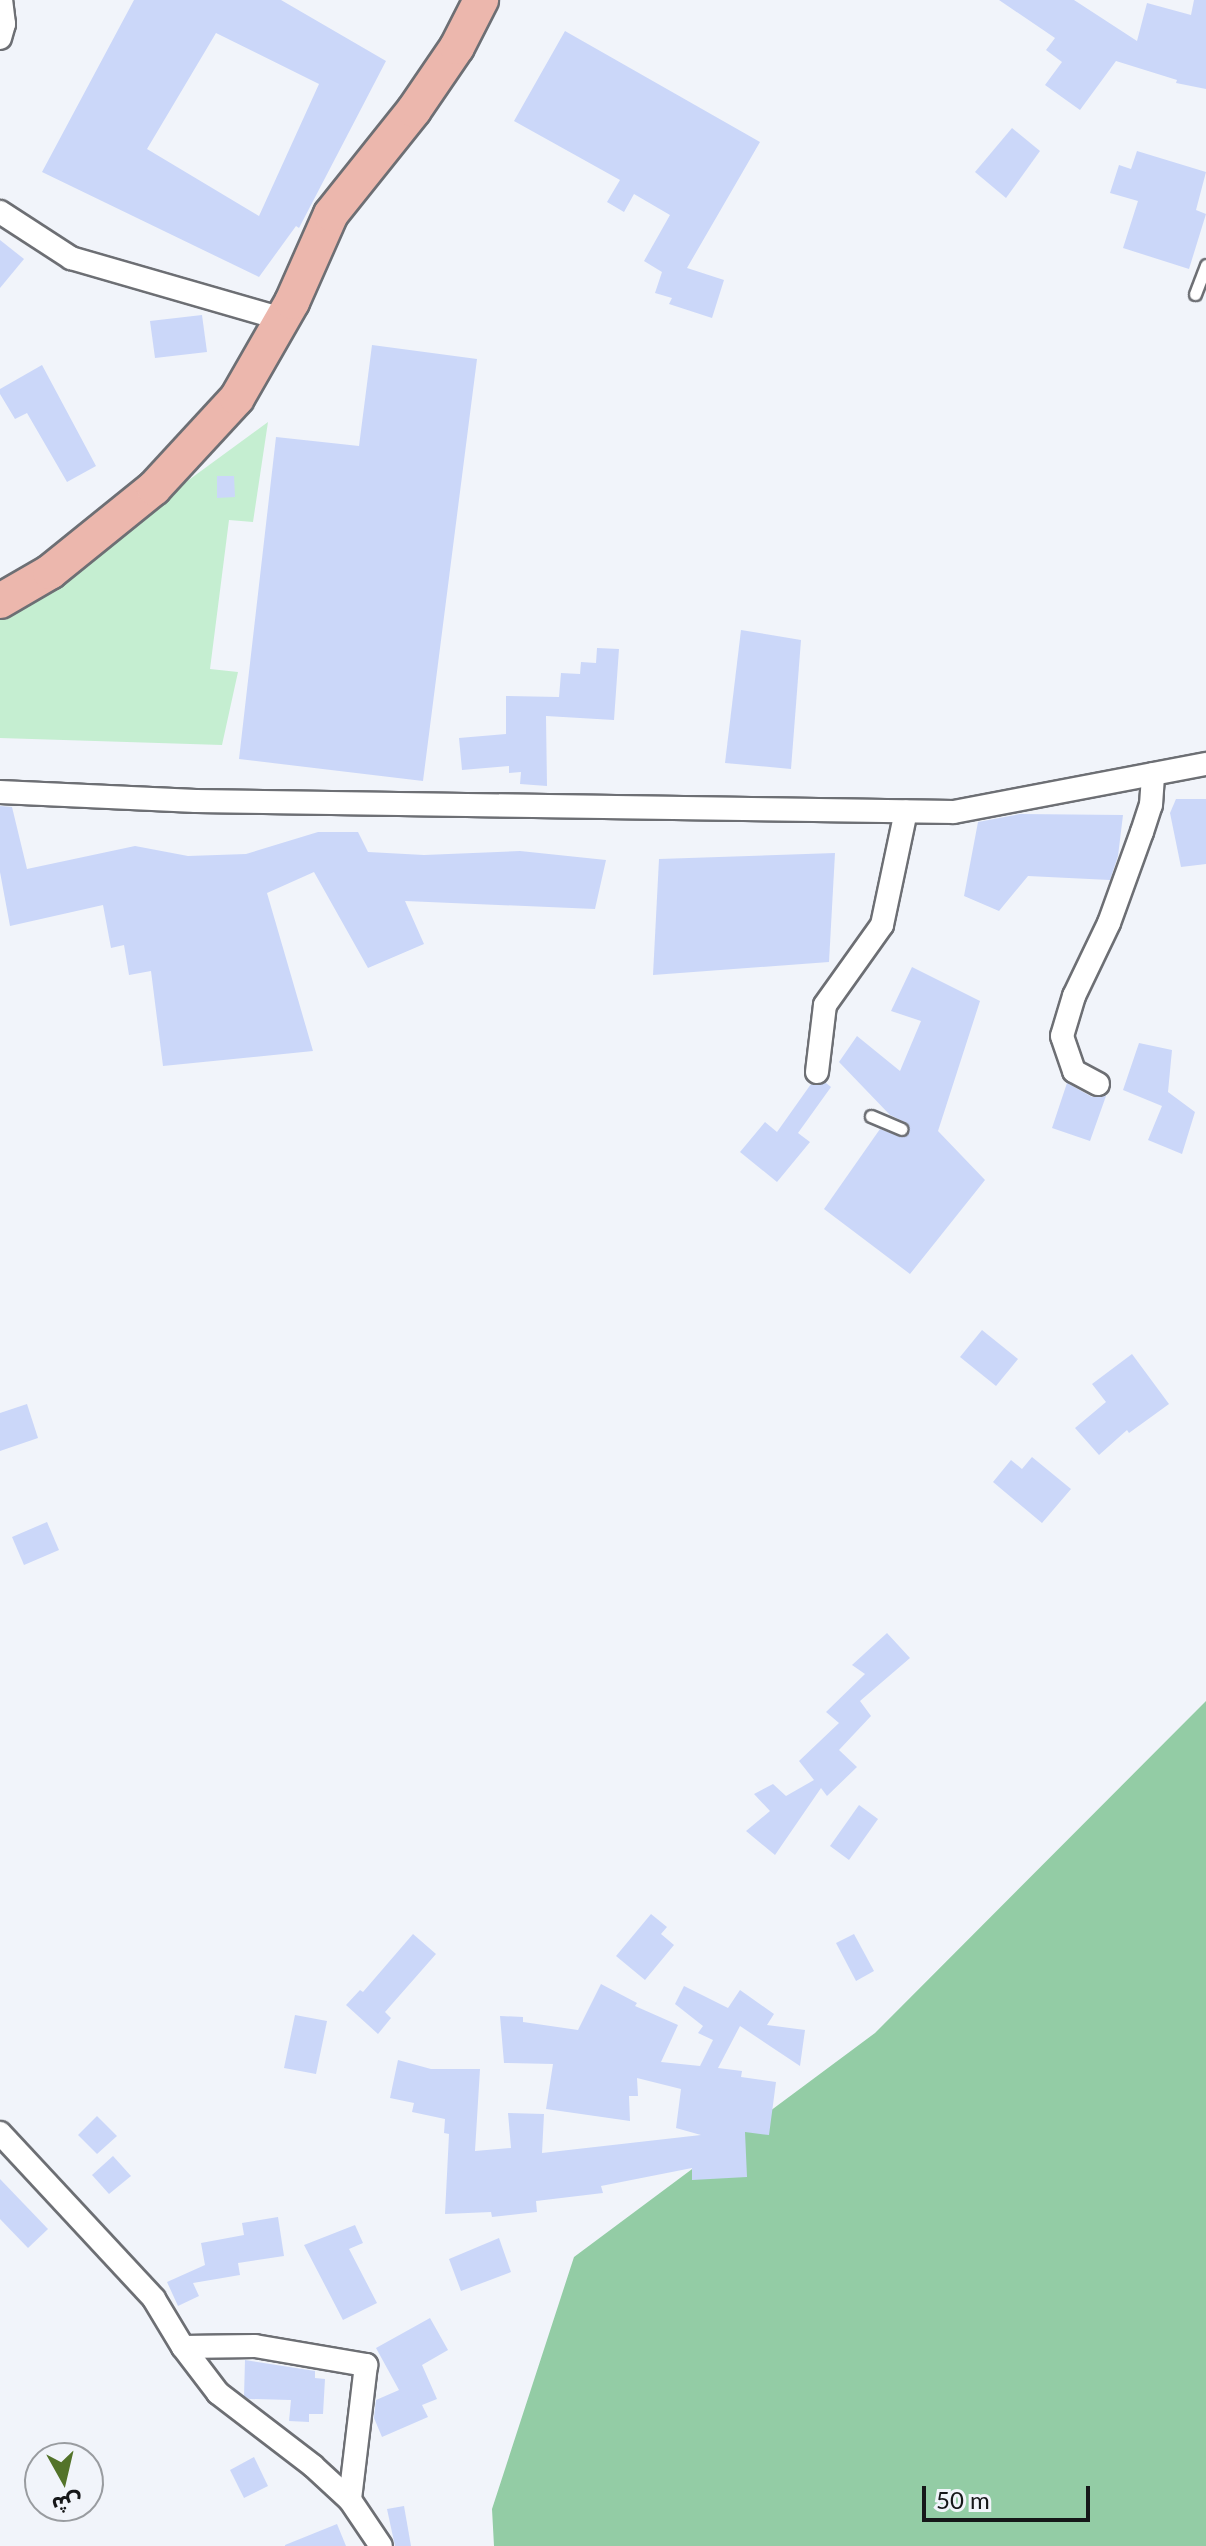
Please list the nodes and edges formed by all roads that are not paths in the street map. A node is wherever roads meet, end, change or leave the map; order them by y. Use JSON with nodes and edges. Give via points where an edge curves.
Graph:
{"nodes":[{"id":1,"x":1,"y":0,"type":"edge"},
{"id":2,"x":481,"y":0,"type":"edge"},
{"id":3,"x":0,"y":38,"type":"edge"},
{"id":4,"x":0,"y":212,"type":"edge"},
{"id":5,"x":1206,"y":265,"type":"edge"},
{"id":6,"x":1195,"y":294,"type":"dead end"},
{"id":7,"x":283,"y":319,"type":"junction"},
{"id":8,"x":0,"y":601,"type":"edge"},
{"id":9,"x":1206,"y":764,"type":"edge"},
{"id":10,"x":1153,"y":774,"type":"junction"},
{"id":11,"x":0,"y":792,"type":"edge"},
{"id":12,"x":906,"y":811,"type":"junction"},
{"id":13,"x":817,"y":1072,"type":"dead end"},
{"id":14,"x":1098,"y":1084,"type":"dead end"},
{"id":15,"x":871,"y":1116,"type":"dead end"},
{"id":16,"x":901,"y":1129,"type":"dead end"},
{"id":17,"x":0,"y":2133,"type":"edge"},
{"id":18,"x":183,"y":2347,"type":"junction"},
{"id":19,"x":350,"y":2500,"type":"junction"},
{"id":20,"x":381,"y":2546,"type":"edge"}],
"edges":[{"from":1,"to":3,"type":"street"},
{"from":2,"to":7,"type":"main road","via":[[414,110],[331,214]]},
{"from":4,"to":7,"type":"street","via":[[71,258]]},
{"from":5,"to":6,"type":"lane"},
{"from":7,"to":8,"type":"main road","via":[[237,398],[154,488],[50,572]]},
{"from":9,"to":10,"type":"street"},
{"from":10,"to":12,"type":"street","via":[[954,812]]},
{"from":10,"to":14,"type":"street","via":[[1142,832],[1062,1036],[1074,1071]]},
{"from":11,"to":12,"type":"street","via":[[196,801]]},
{"from":12,"to":13,"type":"street","via":[[882,925],[825,1005]]},
{"from":15,"to":16,"type":"lane"},
{"from":17,"to":18,"type":"street","via":[[154,2299]]},
{"from":18,"to":19,"type":"street","via":[[218,2393]]},
{"from":18,"to":19,"type":"street","via":[[255,2346],[366,2365]]},
{"from":19,"to":20,"type":"street"}]}
